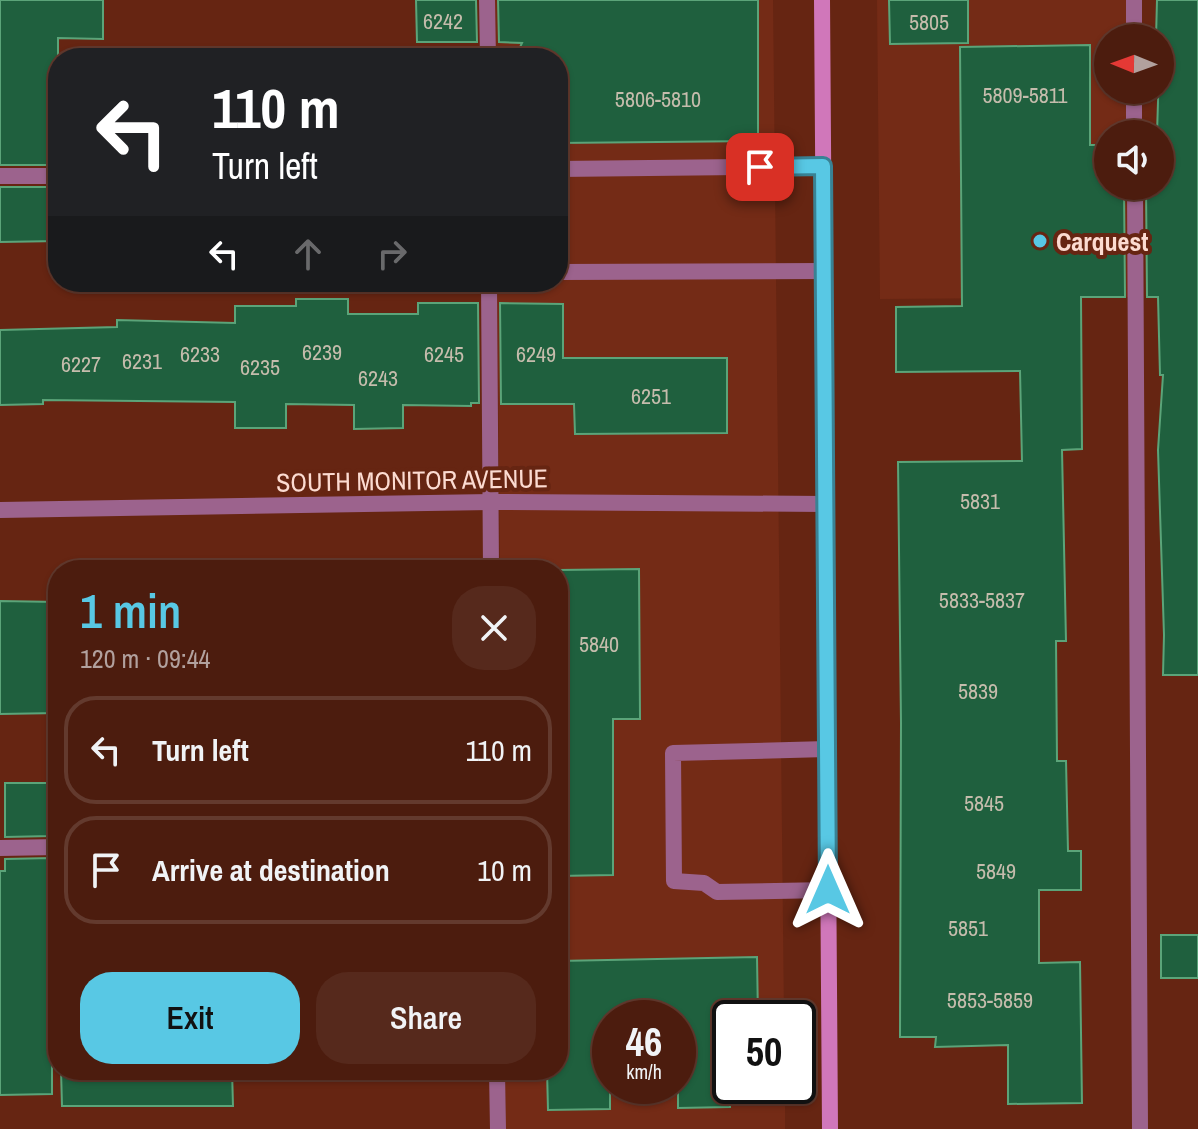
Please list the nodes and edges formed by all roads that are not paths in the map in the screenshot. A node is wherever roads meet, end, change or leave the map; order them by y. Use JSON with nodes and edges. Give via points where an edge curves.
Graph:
{"nodes":[{"id":1,"x":487,"y":0,"type":"edge"},
{"id":2,"x":822,"y":0,"type":"edge"},
{"id":3,"x":1134,"y":0,"type":"edge"},
{"id":4,"x":1134,"y":24,"type":"edge"},
{"id":5,"x":488,"y":48,"type":"edge"},
{"id":6,"x":823,"y":166,"type":"junction"},
{"id":7,"x":568,"y":169,"type":"edge"},
{"id":8,"x":0,"y":176,"type":"edge"},
{"id":9,"x":48,"y":176,"type":"edge"},
{"id":10,"x":1135,"y":200,"type":"edge"},
{"id":11,"x":824,"y":271,"type":"junction"},
{"id":12,"x":568,"y":272,"type":"edge"},
{"id":13,"x":489,"y":292,"type":"edge"},
{"id":14,"x":491,"y":502,"type":"junction"},
{"id":15,"x":825,"y":504,"type":"junction"},
{"id":16,"x":0,"y":510,"type":"edge"},
{"id":17,"x":491,"y":560,"type":"edge"},
{"id":18,"x":827,"y":749,"type":"junction"},
{"id":19,"x":48,"y":847,"type":"edge"},
{"id":20,"x":0,"y":848,"type":"edge"},
{"id":21,"x":828,"y":890,"type":"junction"},
{"id":22,"x":497,"y":1080,"type":"edge"},
{"id":23,"x":498,"y":1129,"type":"edge"},
{"id":24,"x":830,"y":1129,"type":"edge"},
{"id":25,"x":1140,"y":1129,"type":"edge"}],
"edges":[{"from":1,"to":5,"type":"street"},
{"from":2,"to":6,"type":"main road"},
{"from":3,"to":4,"type":"street"},
{"from":6,"to":7,"type":"street"},
{"from":6,"to":11,"type":"main road"},
{"from":8,"to":9,"type":"street"},
{"from":10,"to":25,"type":"street"},
{"from":11,"to":12,"type":"street"},
{"from":11,"to":15,"type":"main road"},
{"from":13,"to":14,"type":"street"},
{"from":14,"to":15,"type":"street","name":"SOUTH MONITOR AVENUE"},
{"from":14,"to":16,"type":"street","name":"SOUTH MONITOR AVENUE"},
{"from":14,"to":17,"type":"street"},
{"from":15,"to":18,"type":"main road"},
{"from":18,"to":21,"type":"main road"},
{"from":18,"to":21,"type":"street","via":[[673,753],[674,881],[704,883],[717,892]]},
{"from":19,"to":20,"type":"street"},
{"from":21,"to":24,"type":"main road"},
{"from":22,"to":23,"type":"street"}]}
